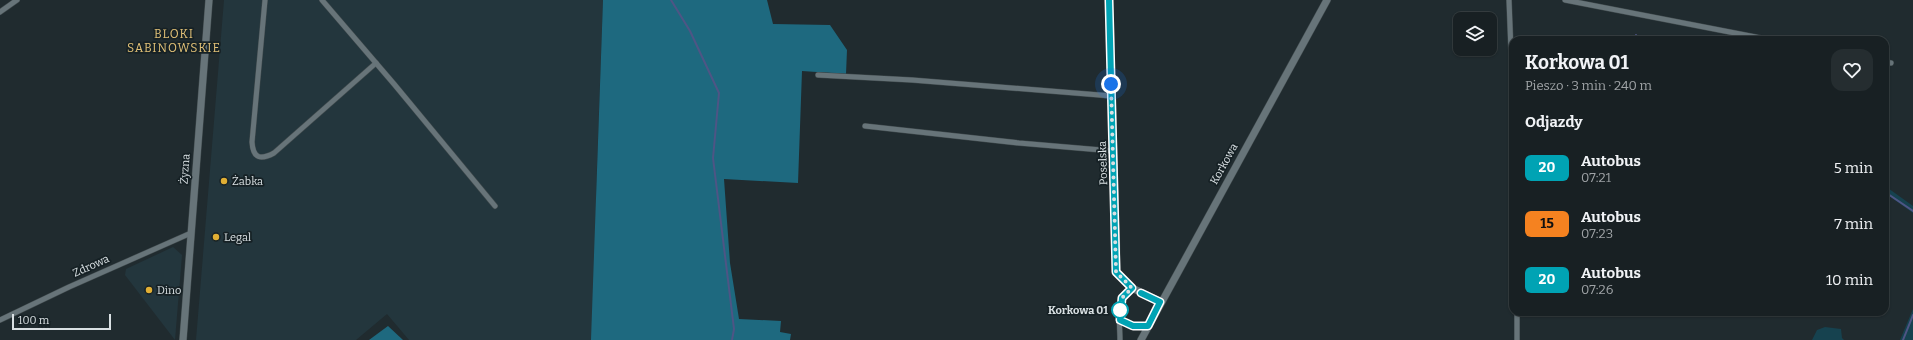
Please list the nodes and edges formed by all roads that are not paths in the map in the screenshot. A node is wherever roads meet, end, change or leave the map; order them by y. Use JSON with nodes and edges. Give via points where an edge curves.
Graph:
{"nodes":[{"id":1,"x":17,"y":0,"type":"edge"},
{"id":2,"x":209,"y":0,"type":"edge"},
{"id":3,"x":265,"y":0,"type":"edge"},
{"id":4,"x":322,"y":0,"type":"edge"},
{"id":5,"x":1109,"y":0,"type":"edge"},
{"id":6,"x":1328,"y":0,"type":"edge"},
{"id":7,"x":1509,"y":0,"type":"edge"},
{"id":8,"x":1565,"y":0,"type":"edge"},
{"id":9,"x":0,"y":12,"type":"edge"},
{"id":10,"x":1510,"y":36,"type":"edge"},
{"id":11,"x":1750,"y":36,"type":"edge"},
{"id":12,"x":376,"y":63,"type":"junction"},
{"id":13,"x":818,"y":75,"type":"dead end"},
{"id":14,"x":1112,"y":96,"type":"junction"},
{"id":15,"x":865,"y":126,"type":"dead end"},
{"id":16,"x":1113,"y":151,"type":"junction"},
{"id":17,"x":495,"y":206,"type":"dead end"},
{"id":18,"x":192,"y":233,"type":"junction"},
{"id":19,"x":1132,"y":288,"type":"junction"},
{"id":20,"x":1160,"y":302,"type":"junction"},
{"id":21,"x":1517,"y":316,"type":"edge"},
{"id":22,"x":0,"y":320,"type":"edge"},
{"id":23,"x":1120,"y":320,"type":"junction"},
{"id":24,"x":1148,"y":326,"type":"junction"},
{"id":25,"x":183,"y":340,"type":"edge"},
{"id":26,"x":1120,"y":340,"type":"edge"},
{"id":27,"x":1141,"y":340,"type":"edge"},
{"id":28,"x":1517,"y":340,"type":"edge"}],
"edges":[{"from":1,"to":9,"type":"street"},
{"from":2,"to":18,"type":"street","name":"Żyzna"},
{"from":3,"to":12,"type":"street","via":[[252,142],[256,155],[266,157],[274,152]]},
{"from":4,"to":12,"type":"street"},
{"from":5,"to":14,"type":"street","name":"Poselska"},
{"from":6,"to":20,"type":"street","name":"Korkowa"},
{"from":7,"to":10,"type":"street"},
{"from":8,"to":11,"type":"street"},
{"from":12,"to":17,"type":"street"},
{"from":13,"to":14,"type":"street"},
{"from":14,"to":16,"type":"street","name":"Poselska"},
{"from":15,"to":16,"type":"street"},
{"from":16,"to":19,"type":"street","name":"Poselska","via":[[1116,272]]},
{"from":18,"to":22,"type":"street","name":"Zdrowa"},
{"from":18,"to":25,"type":"street","name":"Żyzna"},
{"from":19,"to":20,"type":"street","name":"Poselska"},
{"from":19,"to":23,"type":"street","via":[[1122,298]]},
{"from":20,"to":24,"type":"street","name":"Korkowa"},
{"from":21,"to":28,"type":"street"},
{"from":23,"to":24,"type":"street","via":[[1133,326]]},
{"from":23,"to":26,"type":"street"},
{"from":24,"to":27,"type":"street","name":"Korkowa"}]}
